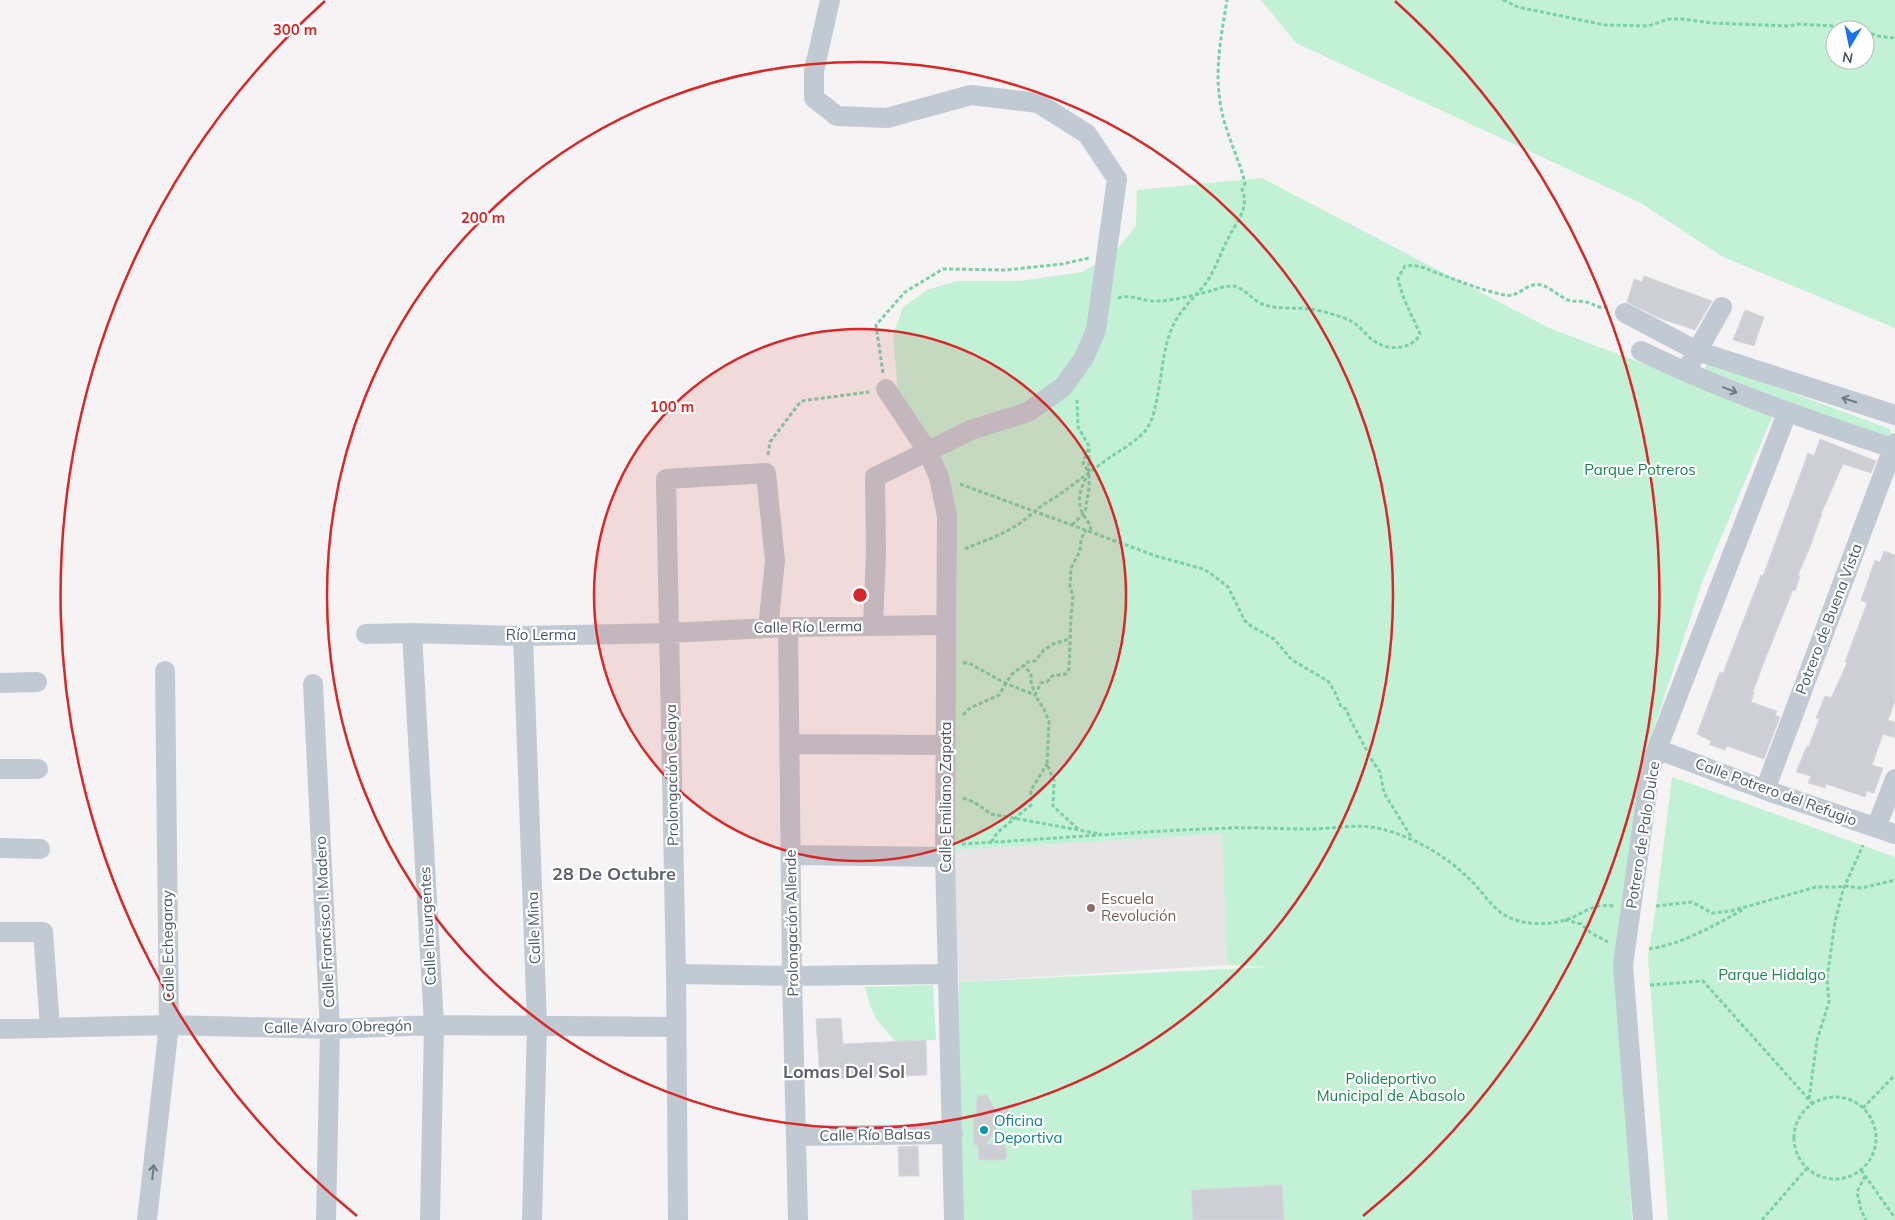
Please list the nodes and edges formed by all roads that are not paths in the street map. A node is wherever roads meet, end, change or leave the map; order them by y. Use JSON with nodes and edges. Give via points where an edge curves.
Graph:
{"nodes":[{"id":1,"x":830,"y":0,"type":"edge"},
{"id":2,"x":1722,"y":308,"type":"dead end"},
{"id":3,"x":1625,"y":314,"type":"road end"},
{"id":4,"x":1641,"y":351,"type":"dead end"},
{"id":5,"x":1697,"y":351,"type":"junction"},
{"id":6,"x":1685,"y":372,"type":"junction"},
{"id":7,"x":886,"y":389,"type":"road end"},
{"id":8,"x":1787,"y":413,"type":"junction"},
{"id":9,"x":1895,"y":414,"type":"edge"},
{"id":10,"x":1894,"y":447,"type":"edge"},
{"id":11,"x":928,"y":452,"type":"junction"},
{"id":12,"x":775,"y":560,"type":"joint"},
{"id":13,"x":946,"y":625,"type":"junction"},
{"id":14,"x":873,"y":626,"type":"junction"},
{"id":15,"x":778,"y":627,"type":"junction"},
{"id":16,"x":412,"y":632,"type":"junction"},
{"id":17,"x":669,"y":633,"type":"junction"},
{"id":18,"x":366,"y":634,"type":"dead end"},
{"id":19,"x":523,"y":636,"type":"junction"},
{"id":20,"x":165,"y":671,"type":"dead end"},
{"id":21,"x":37,"y":682,"type":"dead end"},
{"id":22,"x":0,"y":684,"type":"edge"},
{"id":23,"x":313,"y":684,"type":"dead end"},
{"id":24,"x":789,"y":744,"type":"junction"},
{"id":25,"x":946,"y":745,"type":"junction"},
{"id":26,"x":1657,"y":749,"type":"junction"},
{"id":27,"x":38,"y":768,"type":"dead end"},
{"id":28,"x":0,"y":769,"type":"edge"},
{"id":29,"x":1895,"y":779,"type":"edge"},
{"id":30,"x":1765,"y":790,"type":"junction"},
{"id":31,"x":1876,"y":828,"type":"junction"},
{"id":32,"x":1895,"y":834,"type":"edge"},
{"id":33,"x":0,"y":848,"type":"edge"},
{"id":34,"x":40,"y":849,"type":"dead end"},
{"id":35,"x":945,"y":853,"type":"junction"},
{"id":36,"x":791,"y":855,"type":"junction"},
{"id":37,"x":0,"y":932,"type":"edge"},
{"id":38,"x":676,"y":974,"type":"junction"},
{"id":39,"x":948,"y":974,"type":"junction"},
{"id":40,"x":792,"y":976,"type":"junction"},
{"id":41,"x":169,"y":1025,"type":"junction"},
{"id":42,"x":537,"y":1025,"type":"junction"},
{"id":43,"x":434,"y":1026,"type":"junction"},
{"id":44,"x":50,"y":1027,"type":"junction"},
{"id":45,"x":676,"y":1027,"type":"junction"},
{"id":46,"x":0,"y":1029,"type":"edge"},
{"id":47,"x":330,"y":1029,"type":"junction"},
{"id":48,"x":953,"y":1134,"type":"junction"},
{"id":49,"x":797,"y":1136,"type":"junction"},
{"id":50,"x":148,"y":1220,"type":"edge"},
{"id":51,"x":326,"y":1220,"type":"edge"},
{"id":52,"x":430,"y":1220,"type":"edge"},
{"id":53,"x":532,"y":1220,"type":"edge"},
{"id":54,"x":678,"y":1220,"type":"edge"},
{"id":55,"x":798,"y":1220,"type":"edge"},
{"id":56,"x":954,"y":1220,"type":"edge"},
{"id":57,"x":1642,"y":1220,"type":"edge"}],
"edges":[{"from":1,"to":11,"type":"street","via":[[814,71],[814,98],[837,116],[887,118],[971,95],[1038,103],[1087,134],[1117,179],[1096,330],[1084,358],[1063,386],[1028,412],[971,430]]},
{"from":2,"to":5,"type":"street"},
{"from":3,"to":5,"type":"street"},
{"from":4,"to":6,"type":"street"},
{"from":5,"to":6,"type":"street"},
{"from":9,"to":5,"type":"street","one_way":true},
{"from":6,"to":8,"type":"street","one_way":true},
{"from":7,"to":11,"type":"street","name":"Calle Emiliano Zapata"},
{"from":8,"to":10,"type":"street"},
{"from":8,"to":26,"type":"street","name":"Potrero de Palo Dulce"},
{"from":10,"to":30,"type":"street","name":"Potrero de Buena Vista"},
{"from":11,"to":13,"type":"street","name":"Calle Emiliano Zapata","via":[[939,478],[947,516]]},
{"from":11,"to":14,"type":"street","via":[[875,477]]},
{"from":12,"to":15,"type":"street","name":"Prolongación Allende"},
{"from":12,"to":17,"type":"street","name":"Prolongación Celaya","via":[[766,473],[666,479]]},
{"from":13,"to":14,"type":"street","name":"Calle Río Lerma"},
{"from":13,"to":25,"type":"street","name":"Calle Emiliano Zapata"},
{"from":14,"to":15,"type":"street","name":"Calle Río Lerma"},
{"from":15,"to":17,"type":"street","name":"Calle Río Lerma"},
{"from":15,"to":24,"type":"street","name":"Prolongación Allende"},
{"from":16,"to":18,"type":"street","name":"Río Lerma"},
{"from":16,"to":19,"type":"street","name":"Río Lerma"},
{"from":16,"to":43,"type":"street","name":"Calle Insurgentes"},
{"from":17,"to":19,"type":"street","name":"Río Lerma"},
{"from":17,"to":38,"type":"street","name":"Prolongación Celaya"},
{"from":19,"to":42,"type":"street","name":"Calle Mina"},
{"from":20,"to":41,"type":"street","name":"Calle Echegaray"},
{"from":21,"to":22,"type":"street"},
{"from":23,"to":47,"type":"street","name":"Calle Francisco I. Madero"},
{"from":24,"to":25,"type":"street"},
{"from":24,"to":36,"type":"street","name":"Prolongación Allende"},
{"from":25,"to":35,"type":"street","name":"Calle Emiliano Zapata"},
{"from":26,"to":30,"type":"street","name":"Calle Potrero del Refugio"},
{"from":26,"to":57,"type":"street","name":"Potrero de Palo Dulce","via":[[1650,771],[1623,965]]},
{"from":27,"to":28,"type":"street"},
{"from":29,"to":31,"type":"street"},
{"from":30,"to":31,"type":"street","name":"Calle Potrero del Refugio"},
{"from":31,"to":32,"type":"street","name":"Calle Potrero del Refugio"},
{"from":33,"to":34,"type":"street"},
{"from":35,"to":36,"type":"street"},
{"from":35,"to":39,"type":"street","name":"Calle Emiliano Zapata"},
{"from":36,"to":40,"type":"street","name":"Prolongación Allende"},
{"from":37,"to":44,"type":"street","via":[[43,932]]},
{"from":38,"to":40,"type":"street"},
{"from":38,"to":45,"type":"street","name":"Prolongación Celaya"},
{"from":39,"to":40,"type":"street"},
{"from":39,"to":48,"type":"street","name":"Calle Emiliano Zapata"},
{"from":40,"to":49,"type":"street","name":"Prolongación Allende"},
{"from":41,"to":44,"type":"street","name":"Calle Álvaro Obregón"},
{"from":41,"to":47,"type":"street","name":"Calle Álvaro Obregón"},
{"from":50,"to":41,"type":"street","name":"Calle Echegaray","one_way":true},
{"from":42,"to":43,"type":"street","name":"Calle Álvaro Obregón"},
{"from":42,"to":45,"type":"street","name":"Calle Álvaro Obregón"},
{"from":42,"to":53,"type":"street","name":"Calle Mina"},
{"from":43,"to":47,"type":"street","name":"Calle Álvaro Obregón"},
{"from":43,"to":52,"type":"street","name":"Calle Insurgentes"},
{"from":44,"to":46,"type":"street","name":"Calle Álvaro Obregón"},
{"from":45,"to":54,"type":"street","name":"Prolongación Celaya"},
{"from":47,"to":51,"type":"street","name":"Calle Francisco I. Madero"},
{"from":48,"to":49,"type":"street","name":"Calle Río Balsas"},
{"from":48,"to":56,"type":"street","name":"Calle Emiliano Zapata"},
{"from":49,"to":55,"type":"street","name":"Prolongación Allende"}]}
